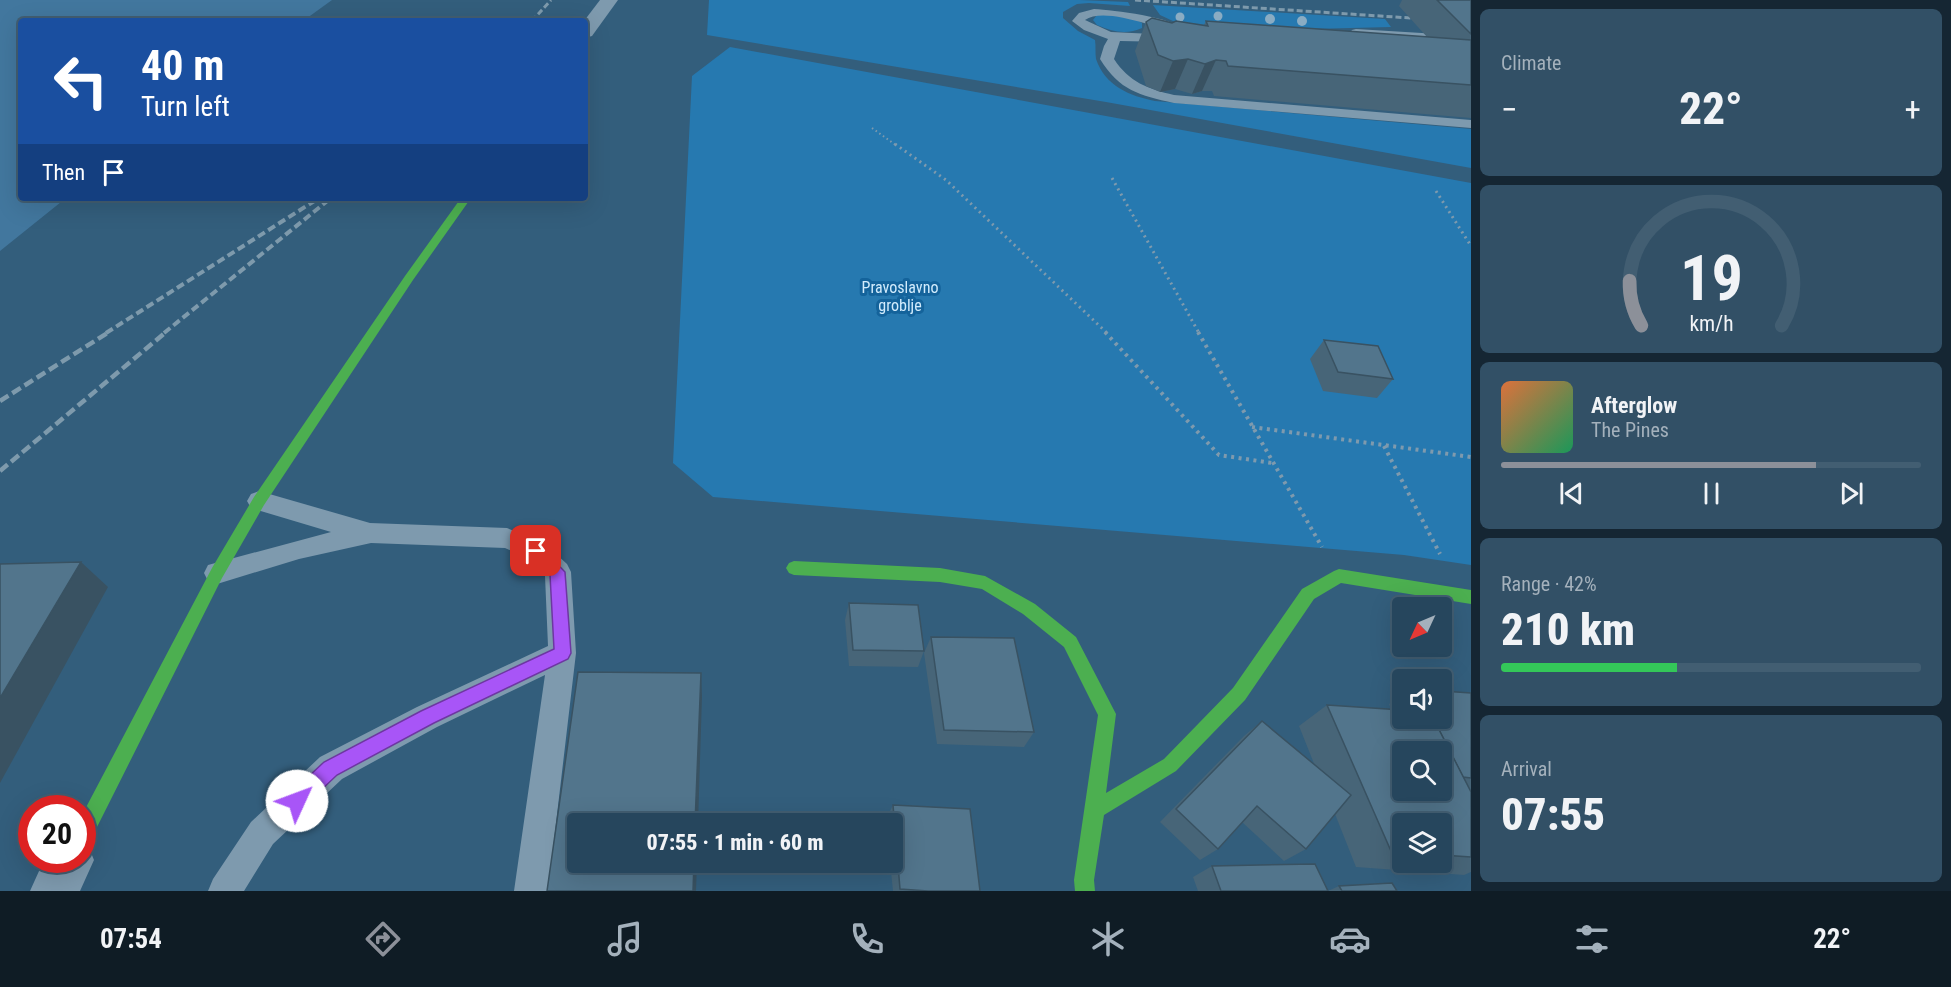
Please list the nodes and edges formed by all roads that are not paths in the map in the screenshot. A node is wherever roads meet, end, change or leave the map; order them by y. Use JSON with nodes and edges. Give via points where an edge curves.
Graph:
{"nodes":[{"id":1,"x":609,"y":0,"type":"edge"},
{"id":2,"x":588,"y":28,"type":"edge"},
{"id":3,"x":1342,"y":34,"type":"edge"},
{"id":4,"x":1116,"y":37,"type":"junction"},
{"id":5,"x":1471,"y":40,"type":"edge"},
{"id":6,"x":1471,"y":124,"type":"edge"},
{"id":7,"x":464,"y":201,"type":"edge"},
{"id":8,"x":259,"y":501,"type":"junction"},
{"id":9,"x":371,"y":533,"type":"junction"},
{"id":10,"x":794,"y":568,"type":"dead end"},
{"id":11,"x":217,"y":573,"type":"junction"},
{"id":12,"x":1466,"y":596,"type":"edge"},
{"id":13,"x":562,"y":653,"type":"junction"},
{"id":14,"x":96,"y":809,"type":"edge"},
{"id":15,"x":1095,"y":810,"type":"junction"},
{"id":16,"x":63,"y":873,"type":"edge"},
{"id":17,"x":1085,"y":886,"type":"edge"},
{"id":18,"x":54,"y":891,"type":"edge"},
{"id":19,"x":225,"y":891,"type":"edge"},
{"id":20,"x":531,"y":891,"type":"edge"}],
"edges":[{"from":1,"to":2,"type":"street"},
{"from":3,"to":5,"type":"lane"},
{"from":4,"to":4,"type":"lane","via":[[1191,36],[1145,13],[1103,8],[1079,16],[1078,21],[1089,29]]},
{"from":4,"to":6,"type":"lane","via":[[1107,59],[1115,73],[1134,89],[1155,95]]},
{"from":7,"to":8,"type":"street"},
{"from":8,"to":9,"type":"lane"},
{"from":8,"to":11,"type":"street"},
{"from":9,"to":11,"type":"lane"},
{"from":9,"to":13,"type":"lane","via":[[507,538],[536,551],[558,572]]},
{"from":10,"to":15,"type":"street","via":[[940,575],[985,583],[1029,609],[1070,642],[1107,714]]},
{"from":11,"to":14,"type":"street"},
{"from":12,"to":15,"type":"street","via":[[1339,576],[1308,594],[1239,694],[1170,765]]},
{"from":13,"to":19,"type":"lane","via":[[331,768],[262,833]]},
{"from":13,"to":20,"type":"lane"},
{"from":15,"to":17,"type":"street"},
{"from":16,"to":18,"type":"street"}]}
